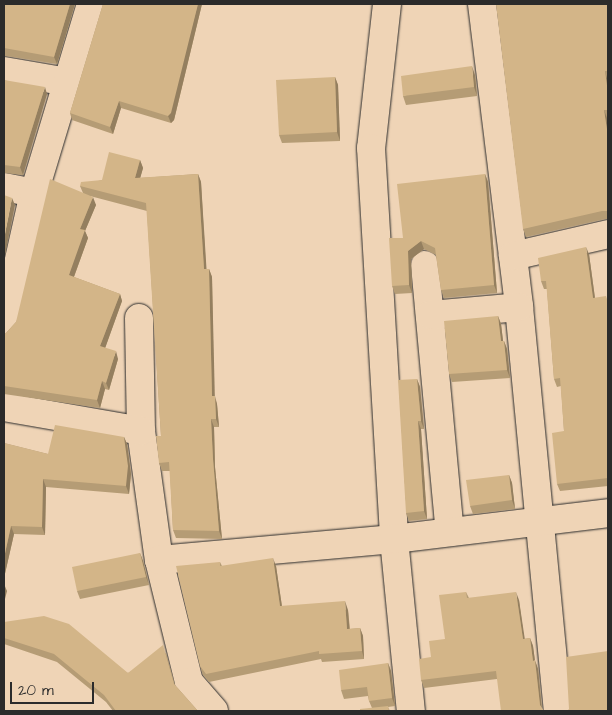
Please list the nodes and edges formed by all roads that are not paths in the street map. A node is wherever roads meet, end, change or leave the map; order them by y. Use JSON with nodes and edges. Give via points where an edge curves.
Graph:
{"nodes":[{"id":1,"x":91,"y":4,"type":"edge"},
{"id":2,"x":387,"y":4,"type":"edge"},
{"id":3,"x":482,"y":4,"type":"edge"},
{"id":4,"x":4,"y":71,"type":"edge"},
{"id":5,"x":68,"y":82,"type":"junction"},
{"id":6,"x":4,"y":187,"type":"edge"},
{"id":7,"x":34,"y":193,"type":"junction"},
{"id":8,"x":608,"y":234,"type":"edge"},
{"id":9,"x":513,"y":256,"type":"junction"},
{"id":10,"x":425,"y":265,"type":"dead end"},
{"id":11,"x":520,"y":307,"type":"junction"},
{"id":12,"x":430,"y":315,"type":"junction"},
{"id":13,"x":139,"y":318,"type":"dead end"},
{"id":14,"x":4,"y":326,"type":"edge"},
{"id":15,"x":4,"y":407,"type":"edge"},
{"id":16,"x":141,"y":431,"type":"junction"},
{"id":17,"x":608,"y":512,"type":"edge"},
{"id":18,"x":541,"y":521,"type":"junction"},
{"id":19,"x":450,"y":532,"type":"junction"},
{"id":20,"x":394,"y":538,"type":"junction"},
{"id":21,"x":159,"y":560,"type":"junction"},
{"id":22,"x":214,"y":711,"type":"edge"},
{"id":23,"x":411,"y":711,"type":"edge"},
{"id":24,"x":558,"y":711,"type":"edge"}],
"edges":[{"from":1,"to":5,"type":"street"},
{"from":2,"to":20,"type":"street","via":[[371,148]]},
{"from":3,"to":9,"type":"street"},
{"from":4,"to":5,"type":"street"},
{"from":5,"to":7,"type":"street"},
{"from":6,"to":7,"type":"street"},
{"from":7,"to":14,"type":"street"},
{"from":8,"to":9,"type":"street"},
{"from":9,"to":11,"type":"street"},
{"from":10,"to":12,"type":"street"},
{"from":11,"to":12,"type":"street"},
{"from":11,"to":18,"type":"street"},
{"from":12,"to":19,"type":"street"},
{"from":13,"to":16,"type":"street"},
{"from":15,"to":16,"type":"street"},
{"from":16,"to":21,"type":"street"},
{"from":17,"to":18,"type":"street"},
{"from":18,"to":19,"type":"street"},
{"from":18,"to":24,"type":"street"},
{"from":19,"to":20,"type":"street"},
{"from":20,"to":21,"type":"street"},
{"from":20,"to":23,"type":"street"},
{"from":21,"to":22,"type":"street","via":[[189,682]]}]}
